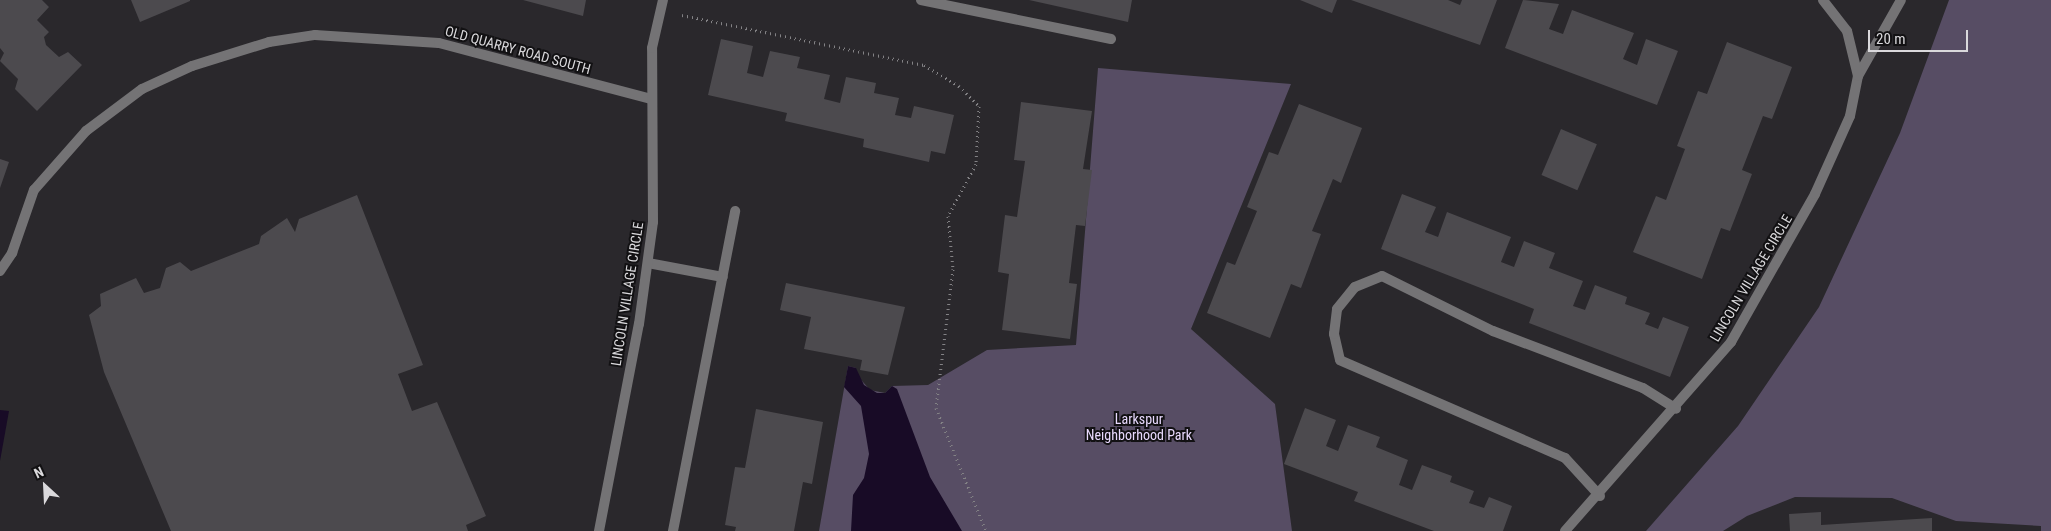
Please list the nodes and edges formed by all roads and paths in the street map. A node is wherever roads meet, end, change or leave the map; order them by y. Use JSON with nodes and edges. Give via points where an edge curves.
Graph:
{"nodes":[{"id":1,"x":663,"y":0,"type":"edge"},
{"id":2,"x":921,"y":0,"type":"edge"},
{"id":3,"x":1823,"y":0,"type":"edge"},
{"id":4,"x":1901,"y":0,"type":"edge"},
{"id":5,"x":659,"y":10,"type":"junction"},
{"id":6,"x":1111,"y":39,"type":"dead end"},
{"id":7,"x":1858,"y":76,"type":"junction"},
{"id":8,"x":651,"y":99,"type":"junction"},
{"id":9,"x":735,"y":212,"type":"dead end"},
{"id":10,"x":648,"y":263,"type":"junction"},
{"id":11,"x":0,"y":271,"type":"edge"},
{"id":12,"x":723,"y":277,"type":"junction"},
{"id":13,"x":1676,"y":409,"type":"junction"},
{"id":14,"x":1600,"y":496,"type":"junction"},
{"id":15,"x":599,"y":531,"type":"edge"},
{"id":16,"x":673,"y":531,"type":"edge"},
{"id":17,"x":986,"y":531,"type":"edge"},
{"id":18,"x":1565,"y":531,"type":"edge"}],
"edges":[{"from":1,"to":5,"type":"street","name":"LINCOLN VILLAGE CIRCLE"},
{"from":2,"to":6,"type":"street"},
{"from":3,"to":7,"type":"street","name":"LINCOLN VILLAGE CIRCLE","via":[[1847,31]]},
{"from":4,"to":7,"type":"street"},
{"from":5,"to":8,"type":"street","name":"LINCOLN VILLAGE CIRCLE","via":[[652,48]]},
{"from":5,"to":17,"type":"path","via":[[924,66],[959,86],[979,106],[976,164],[948,216],[953,269],[936,408]]},
{"from":7,"to":13,"type":"street","name":"LINCOLN VILLAGE CIRCLE","via":[[1850,116],[1776,266],[1731,342]]},
{"from":8,"to":10,"type":"street","name":"LINCOLN VILLAGE CIRCLE","via":[[653,222]]},
{"from":8,"to":11,"type":"street","name":"OLD QUARRY ROAD SOUTH","via":[[439,43],[316,35],[269,42],[192,66],[142,89],[86,131],[34,190],[12,253]]},
{"from":9,"to":12,"type":"street"},
{"from":10,"to":12,"type":"street"},
{"from":10,"to":15,"type":"street","name":"LINCOLN VILLAGE CIRCLE"},
{"from":12,"to":16,"type":"street"},
{"from":13,"to":14,"type":"street","name":"LINCOLN VILLAGE CIRCLE"},
{"from":13,"to":14,"type":"street","via":[[1644,388],[1493,332],[1382,276],[1355,287],[1337,310],[1334,334],[1340,360],[1565,458]]},
{"from":14,"to":18,"type":"street","name":"LINCOLN VILLAGE CIRCLE"}]}
